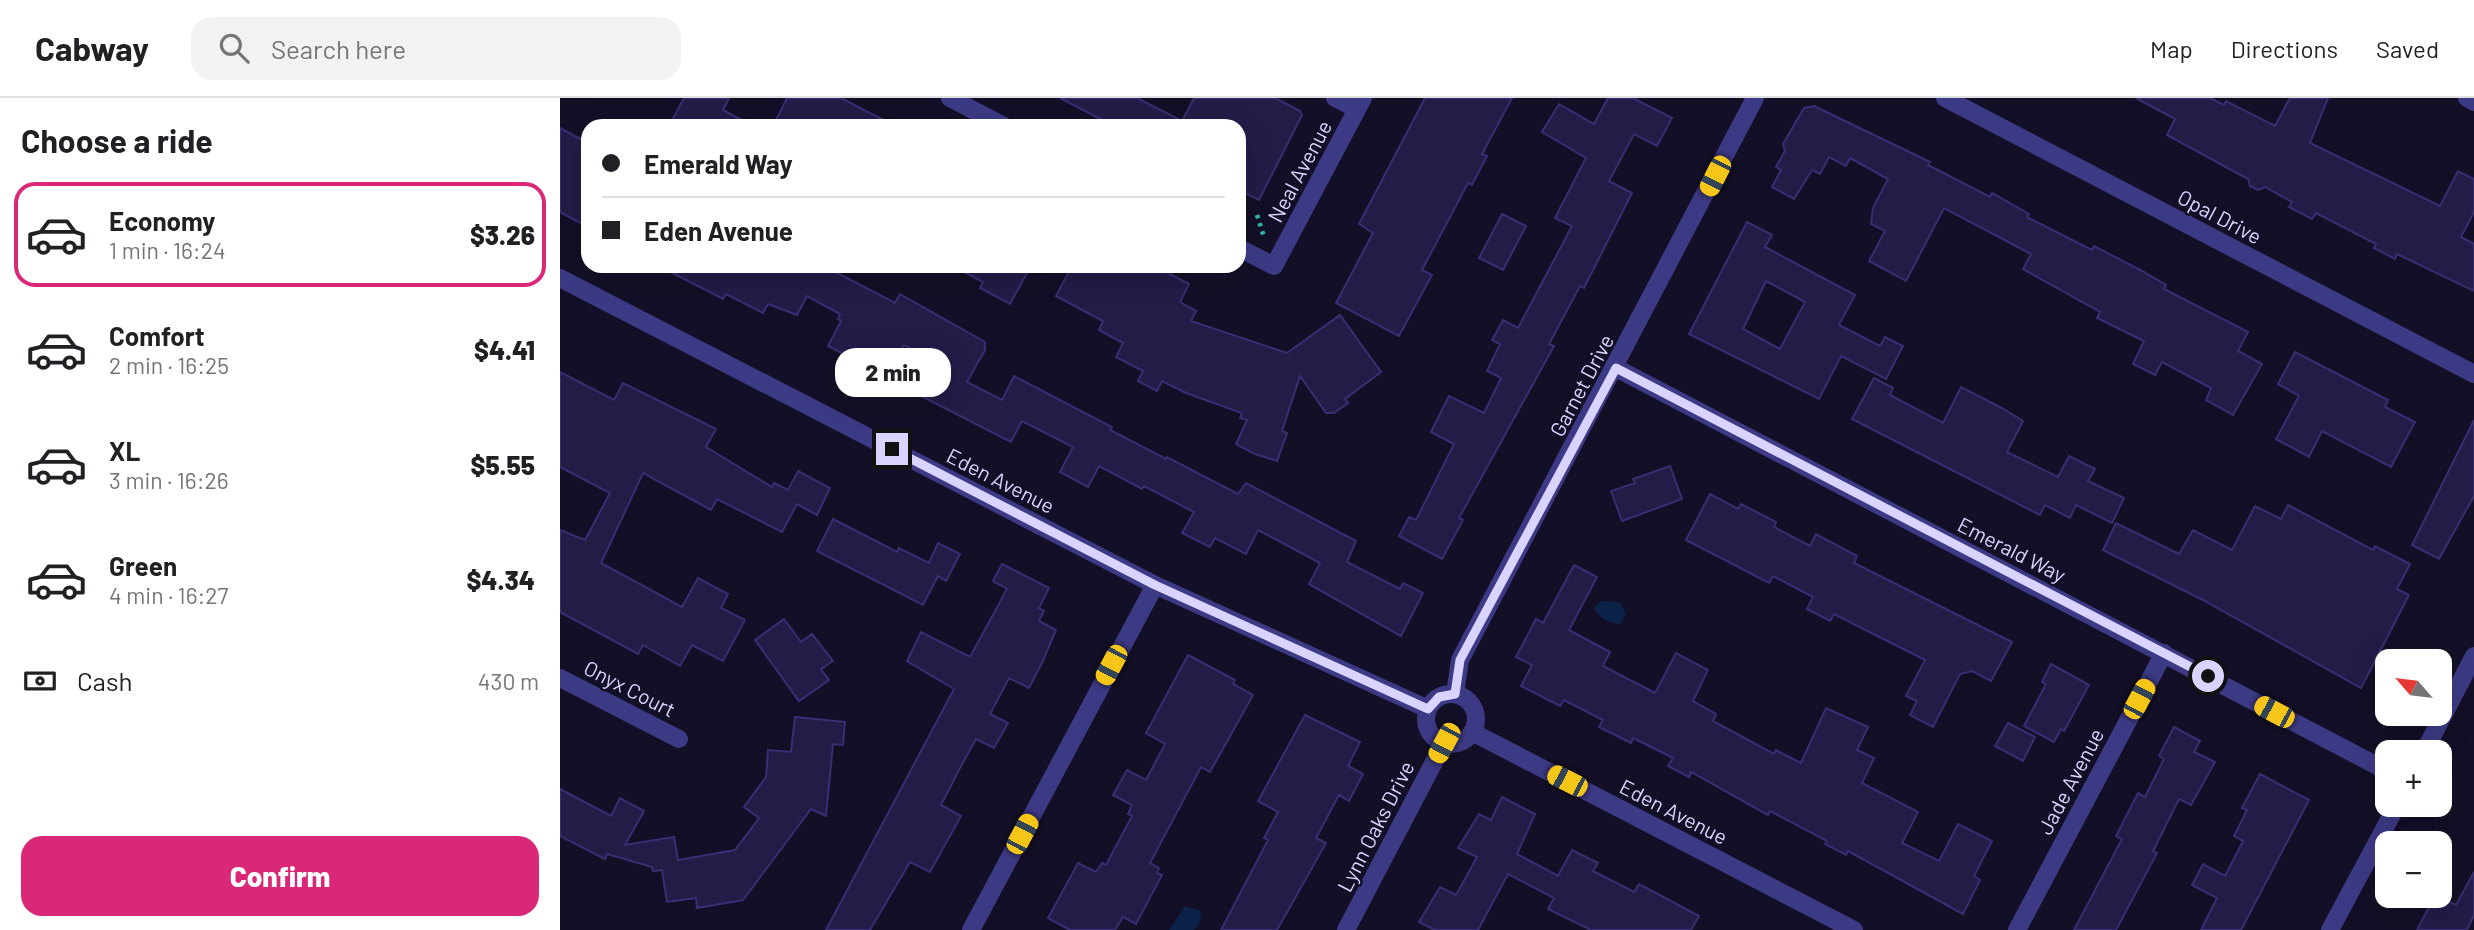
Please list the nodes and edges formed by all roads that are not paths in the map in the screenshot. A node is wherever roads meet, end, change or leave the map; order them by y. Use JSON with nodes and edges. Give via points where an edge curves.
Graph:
{"nodes":[{"id":1,"x":950,"y":98,"type":"edge"},
{"id":2,"x":1335,"y":98,"type":"edge"},
{"id":3,"x":1755,"y":98,"type":"edge"},
{"id":4,"x":1945,"y":98,"type":"edge"},
{"id":5,"x":2467,"y":98,"type":"edge"},
{"id":6,"x":2474,"y":102,"type":"edge"},
{"id":7,"x":1360,"y":104,"type":"edge"},
{"id":8,"x":990,"y":119,"type":"edge"},
{"id":9,"x":1246,"y":252,"type":"edge"},
{"id":10,"x":560,"y":278,"type":"edge"},
{"id":11,"x":1616,"y":368,"type":"junction"},
{"id":12,"x":2474,"y":374,"type":"edge"},
{"id":13,"x":1155,"y":585,"type":"junction"},
{"id":14,"x":2164,"y":653,"type":"junction"},
{"id":15,"x":2474,"y":656,"type":"edge"},
{"id":16,"x":560,"y":678,"type":"edge"},
{"id":17,"x":1455,"y":694,"type":"junction"},
{"id":18,"x":1428,"y":709,"type":"junction"},
{"id":19,"x":1472,"y":732,"type":"junction"},
{"id":20,"x":679,"y":740,"type":"dead end"},
{"id":21,"x":2430,"y":740,"type":"edge"},
{"id":22,"x":1444,"y":743,"type":"junction"},
{"id":23,"x":2375,"y":765,"type":"edge"},
{"id":24,"x":2391,"y":817,"type":"edge"},
{"id":25,"x":971,"y":930,"type":"edge"},
{"id":26,"x":1346,"y":930,"type":"edge"},
{"id":27,"x":1854,"y":930,"type":"edge"},
{"id":28,"x":2017,"y":930,"type":"edge"},
{"id":29,"x":2330,"y":930,"type":"edge"}],
"edges":[{"from":1,"to":8,"type":"street"},
{"from":2,"to":7,"type":"street"},
{"from":3,"to":11,"type":"street","name":"Garnet Drive"},
{"from":4,"to":12,"type":"street","name":"Opal Drive"},
{"from":5,"to":6,"type":"street"},
{"from":7,"to":9,"type":"street","name":"Neal Avenue","via":[[1274,266]]},
{"from":10,"to":13,"type":"street","name":"Eden Avenue"},
{"from":11,"to":14,"type":"street","name":"Emerald Way"},
{"from":11,"to":17,"type":"street","name":"Garnet Drive","via":[[1460,660]]},
{"from":13,"to":18,"type":"street","name":"Eden Avenue"},
{"from":13,"to":25,"type":"street"},
{"from":14,"to":23,"type":"street","name":"Emerald Way"},
{"from":14,"to":28,"type":"street","name":"Jade Avenue"},
{"from":15,"to":21,"type":"street"},
{"from":16,"to":20,"type":"street","name":"Onyx Court"},
{"from":17,"to":18,"type":"street","via":[[1439,697]]},
{"from":17,"to":19,"type":"street","via":[[1474,708]]},
{"from":18,"to":22,"type":"street","via":[[1430,733]]},
{"from":19,"to":22,"type":"street","via":[[1460,742]]},
{"from":19,"to":27,"type":"street","name":"Eden Avenue"},
{"from":22,"to":26,"type":"street","name":"Lynn Oaks Drive"},
{"from":24,"to":29,"type":"street"}]}
